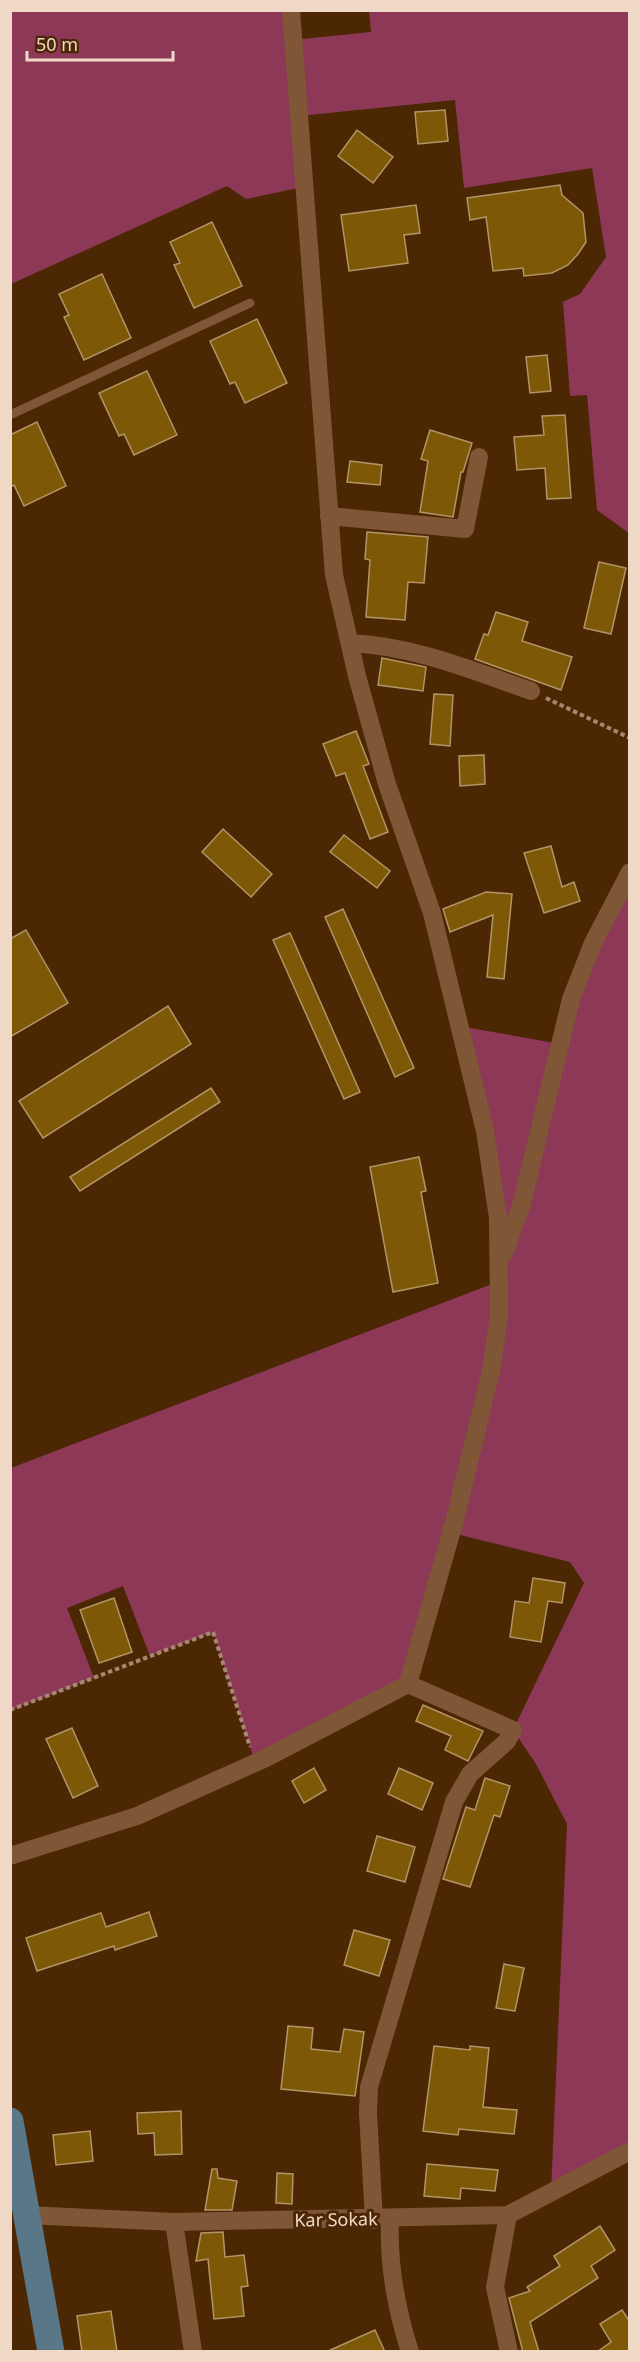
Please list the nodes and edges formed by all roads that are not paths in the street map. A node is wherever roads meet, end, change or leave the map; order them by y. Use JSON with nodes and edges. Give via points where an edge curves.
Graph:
{"nodes":[{"id":1,"x":291,"y":10,"type":"edge"},
{"id":2,"x":250,"y":303,"type":"dead end"},
{"id":3,"x":10,"y":415,"type":"edge"},
{"id":4,"x":479,"y":457,"type":"dead end"},
{"id":5,"x":329,"y":516,"type":"junction"},
{"id":6,"x":350,"y":643,"type":"junction"},
{"id":7,"x":531,"y":691,"type":"road end"},
{"id":8,"x":630,"y":872,"type":"edge"},
{"id":9,"x":500,"y":1266,"type":"junction"},
{"id":10,"x":408,"y":1684,"type":"junction"},
{"id":11,"x":10,"y":1856,"type":"edge"},
{"id":12,"x":10,"y":2121,"type":"edge"},
{"id":13,"x":630,"y":2151,"type":"edge"},
{"id":14,"x":27,"y":2215,"type":"junction"},
{"id":15,"x":508,"y":2215,"type":"junction"},
{"id":16,"x":382,"y":2219,"type":"junction"},
{"id":17,"x":174,"y":2222,"type":"junction"},
{"id":18,"x":51,"y":2352,"type":"edge"},
{"id":19,"x":193,"y":2352,"type":"edge"},
{"id":20,"x":410,"y":2352,"type":"edge"},
{"id":21,"x":509,"y":2352,"type":"edge"}],
"edges":[{"from":1,"to":5,"type":"street"},
{"from":2,"to":3,"type":"lane"},
{"from":4,"to":5,"type":"street","via":[[465,529]]},
{"from":5,"to":6,"type":"street","via":[[334,575]]},
{"from":6,"to":7,"type":"street","via":[[427,655]]},
{"from":6,"to":9,"type":"street","via":[[387,784],[432,913],[446,971],[487,1142],[497,1206]]},
{"from":8,"to":9,"type":"street","via":[[593,943],[571,999],[522,1203]]},
{"from":9,"to":10,"type":"street","via":[[492,1367],[478,1433]]},
{"from":10,"to":11,"type":"street","via":[[255,1762],[137,1816]]},
{"from":10,"to":16,"type":"street","via":[[513,1730],[507,1741],[470,1774],[454,1802],[369,2087],[368,2113]]},
{"from":12,"to":14,"type":"main road"},
{"from":13,"to":15,"type":"street","name":"Kar Sokak"},
{"from":14,"to":17,"type":"street","name":"Kar Sokak"},
{"from":14,"to":18,"type":"main road"},
{"from":15,"to":16,"type":"street","name":"Kar Sokak"},
{"from":15,"to":21,"type":"street","via":[[495,2287]]},
{"from":16,"to":17,"type":"street","name":"Kar Sokak"},
{"from":16,"to":20,"type":"street"},
{"from":17,"to":19,"type":"street"}]}
